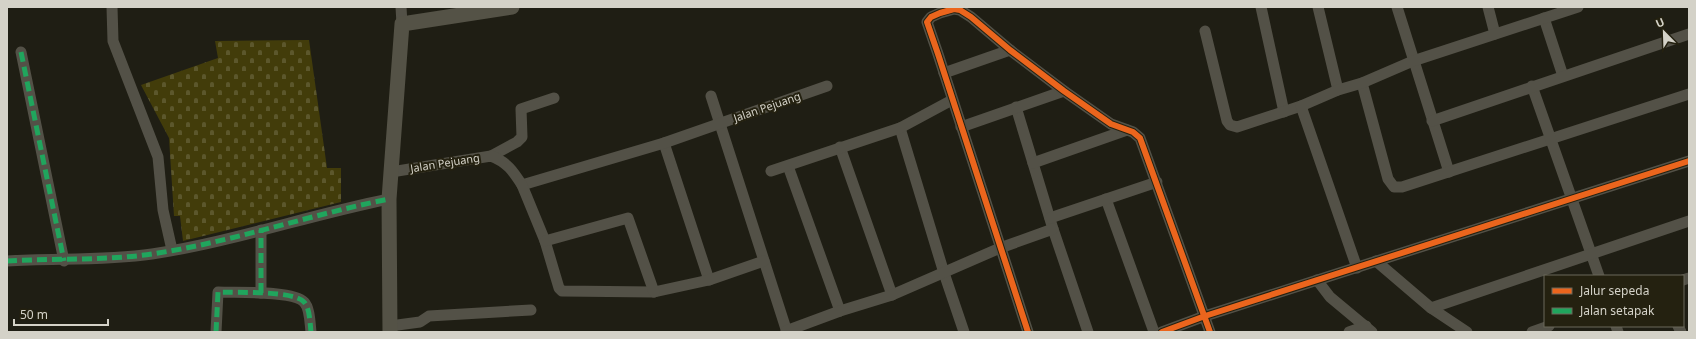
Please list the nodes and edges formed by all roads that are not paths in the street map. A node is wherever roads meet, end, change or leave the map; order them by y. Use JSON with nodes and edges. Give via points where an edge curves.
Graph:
{"nodes":[{"id":1,"x":112,"y":7,"type":"edge"},
{"id":2,"x":401,"y":7,"type":"edge"},
{"id":3,"x":512,"y":7,"type":"edge"},
{"id":4,"x":1262,"y":7,"type":"edge"},
{"id":5,"x":1318,"y":7,"type":"edge"},
{"id":6,"x":1397,"y":7,"type":"edge"},
{"id":7,"x":1488,"y":7,"type":"edge"},
{"id":8,"x":1578,"y":7,"type":"edge"},
{"id":9,"x":959,"y":9,"type":"edge"},
{"id":10,"x":1544,"y":18,"type":"junction"},
{"id":11,"x":402,"y":24,"type":"junction"},
{"id":12,"x":1204,"y":31,"type":"dead end"},
{"id":13,"x":1495,"y":34,"type":"junction"},
{"id":14,"x":1689,"y":34,"type":"edge"},
{"id":15,"x":1010,"y":50,"type":"junction"},
{"id":16,"x":21,"y":52,"type":"dead end"},
{"id":17,"x":1413,"y":61,"type":"junction"},
{"id":18,"x":944,"y":73,"type":"junction"},
{"id":19,"x":1563,"y":76,"type":"junction"},
{"id":20,"x":1362,"y":83,"type":"junction"},
{"id":21,"x":827,"y":86,"type":"dead end"},
{"id":22,"x":1532,"y":86,"type":"junction"},
{"id":23,"x":1338,"y":90,"type":"junction"},
{"id":24,"x":1064,"y":91,"type":"junction"},
{"id":25,"x":1689,"y":94,"type":"edge"},
{"id":26,"x":711,"y":96,"type":"dead end"},
{"id":27,"x":554,"y":98,"type":"dead end"},
{"id":28,"x":952,"y":100,"type":"junction"},
{"id":29,"x":1301,"y":106,"type":"junction"},
{"id":30,"x":1016,"y":107,"type":"junction"},
{"id":31,"x":1284,"y":112,"type":"junction"},
{"id":32,"x":1432,"y":121,"type":"junction"},
{"id":33,"x":720,"y":123,"type":"junction"},
{"id":34,"x":961,"y":127,"type":"junction"},
{"id":35,"x":900,"y":128,"type":"junction"},
{"id":36,"x":1127,"y":130,"type":"junction"},
{"id":37,"x":1551,"y":140,"type":"junction"},
{"id":38,"x":664,"y":143,"type":"junction"},
{"id":39,"x":840,"y":147,"type":"junction"},
{"id":40,"x":491,"y":156,"type":"junction"},
{"id":41,"x":1689,"y":161,"type":"edge"},
{"id":42,"x":1033,"y":163,"type":"junction"},
{"id":43,"x":788,"y":166,"type":"junction"},
{"id":44,"x":771,"y":171,"type":"dead end"},
{"id":45,"x":391,"y":172,"type":"junction"},
{"id":46,"x":1449,"y":172,"type":"junction"},
{"id":47,"x":1157,"y":182,"type":"junction"},
{"id":48,"x":522,"y":185,"type":"junction"},
{"id":49,"x":1573,"y":198,"type":"junction"},
{"id":50,"x":388,"y":199,"type":"junction"},
{"id":51,"x":1106,"y":199,"type":"junction"},
{"id":52,"x":1050,"y":218,"type":"junction"},
{"id":53,"x":1689,"y":221,"type":"edge"},
{"id":54,"x":1053,"y":229,"type":"junction"},
{"id":55,"x":262,"y":230,"type":"junction"},
{"id":56,"x":545,"y":241,"type":"junction"},
{"id":57,"x":1000,"y":248,"type":"junction"},
{"id":58,"x":172,"y":250,"type":"junction"},
{"id":59,"x":1592,"y":254,"type":"junction"},
{"id":60,"x":7,"y":261,"type":"edge"},
{"id":61,"x":64,"y":261,"type":"junction"},
{"id":62,"x":764,"y":261,"type":"junction"},
{"id":63,"x":1376,"y":261,"type":"junction"},
{"id":64,"x":1356,"y":268,"type":"junction"},
{"id":65,"x":944,"y":274,"type":"junction"},
{"id":66,"x":1599,"y":275,"type":"edge"},
{"id":67,"x":709,"y":280,"type":"junction"},
{"id":68,"x":1317,"y":280,"type":"junction"},
{"id":69,"x":654,"y":292,"type":"junction"},
{"id":70,"x":262,"y":293,"type":"junction"},
{"id":71,"x":892,"y":295,"type":"junction"},
{"id":72,"x":1431,"y":308,"type":"junction"},
{"id":73,"x":531,"y":310,"type":"dead end"},
{"id":74,"x":840,"y":311,"type":"junction"},
{"id":75,"x":1205,"y":316,"type":"junction"},
{"id":76,"x":1546,"y":327,"type":"edge"},
{"id":77,"x":390,"y":329,"type":"edge"},
{"id":78,"x":1369,"y":329,"type":"edge"},
{"id":79,"x":961,"y":331,"type":"edge"},
{"id":80,"x":216,"y":332,"type":"edge"},
{"id":81,"x":311,"y":332,"type":"edge"},
{"id":82,"x":786,"y":332,"type":"edge"},
{"id":83,"x":1028,"y":332,"type":"edge"},
{"id":84,"x":1088,"y":332,"type":"edge"},
{"id":85,"x":1154,"y":332,"type":"edge"},
{"id":86,"x":1162,"y":332,"type":"edge"},
{"id":87,"x":1210,"y":332,"type":"edge"},
{"id":88,"x":1349,"y":332,"type":"edge"},
{"id":89,"x":1467,"y":332,"type":"edge"},
{"id":90,"x":1532,"y":332,"type":"edge"}],
"edges":[{"from":1,"to":58,"type":"street","via":[[113,41],[158,157],[163,210]]},
{"from":2,"to":11,"type":"street"},
{"from":3,"to":11,"type":"street"},
{"from":4,"to":31,"type":"street"},
{"from":5,"to":23,"type":"street"},
{"from":6,"to":17,"type":"street"},
{"from":7,"to":13,"type":"street"},
{"from":8,"to":10,"type":"street"},
{"from":9,"to":15,"type":"street"},
{"from":9,"to":18,"type":"street","via":[[940,13],[927,22]]},
{"from":10,"to":13,"type":"street"},
{"from":10,"to":19,"type":"street"},
{"from":11,"to":45,"type":"street"},
{"from":12,"to":31,"type":"street","via":[[1230,125],[1237,127]]},
{"from":13,"to":17,"type":"street"},
{"from":14,"to":19,"type":"street"},
{"from":15,"to":18,"type":"street"},
{"from":15,"to":24,"type":"street"},
{"from":16,"to":61,"type":"street"},
{"from":17,"to":20,"type":"street"},
{"from":17,"to":32,"type":"street"},
{"from":18,"to":28,"type":"street"},
{"from":19,"to":22,"type":"street"},
{"from":20,"to":23,"type":"street"},
{"from":20,"to":46,"type":"street","via":[[1391,184],[1394,187],[1402,187]]},
{"from":21,"to":33,"type":"street","name":"Jalan Pejuang"},
{"from":22,"to":32,"type":"street"},
{"from":22,"to":37,"type":"street"},
{"from":23,"to":29,"type":"street"},
{"from":24,"to":30,"type":"street"},
{"from":24,"to":36,"type":"street","via":[[1111,124]]},
{"from":25,"to":37,"type":"street"},
{"from":26,"to":33,"type":"street"},
{"from":27,"to":40,"type":"street","via":[[521,110],[522,136]]},
{"from":28,"to":34,"type":"street"},
{"from":28,"to":35,"type":"street"},
{"from":29,"to":31,"type":"street"},
{"from":29,"to":64,"type":"street"},
{"from":30,"to":34,"type":"street"},
{"from":30,"to":42,"type":"street"},
{"from":32,"to":46,"type":"street"},
{"from":33,"to":38,"type":"street","name":"Jalan Pejuang"},
{"from":33,"to":62,"type":"street"},
{"from":34,"to":57,"type":"street"},
{"from":35,"to":39,"type":"street"},
{"from":35,"to":65,"type":"street"},
{"from":36,"to":42,"type":"street"},
{"from":36,"to":47,"type":"street","via":[[1133,132],[1143,143]]},
{"from":37,"to":46,"type":"street"},
{"from":37,"to":49,"type":"street"},
{"from":38,"to":48,"type":"street","name":"Jalan Pejuang"},
{"from":38,"to":67,"type":"street"},
{"from":39,"to":43,"type":"street"},
{"from":39,"to":71,"type":"street"},
{"from":40,"to":45,"type":"street","name":"Jalan Pejuang"},
{"from":40,"to":48,"type":"street","name":"Jalan Pejuang","via":[[508,164]]},
{"from":41,"to":49,"type":"street"},
{"from":42,"to":52,"type":"street"},
{"from":43,"to":44,"type":"street"},
{"from":43,"to":74,"type":"street"},
{"from":45,"to":50,"type":"street"},
{"from":47,"to":51,"type":"street"},
{"from":47,"to":75,"type":"street"},
{"from":48,"to":56,"type":"street"},
{"from":49,"to":59,"type":"street"},
{"from":49,"to":63,"type":"street"},
{"from":50,"to":55,"type":"street"},
{"from":50,"to":77,"type":"street"},
{"from":51,"to":52,"type":"street"},
{"from":51,"to":85,"type":"street"},
{"from":52,"to":54,"type":"street"},
{"from":53,"to":59,"type":"street"},
{"from":54,"to":57,"type":"street"},
{"from":54,"to":84,"type":"street"},
{"from":55,"to":58,"type":"street"},
{"from":55,"to":70,"type":"street"},
{"from":56,"to":69,"type":"street","via":[[559,288],[562,290]]},
{"from":56,"to":69,"type":"street","via":[[628,218]]},
{"from":57,"to":65,"type":"street"},
{"from":57,"to":83,"type":"street"},
{"from":58,"to":61,"type":"street","via":[[143,255]]},
{"from":59,"to":66,"type":"street"},
{"from":59,"to":72,"type":"street"},
{"from":60,"to":61,"type":"street"},
{"from":62,"to":67,"type":"street"},
{"from":62,"to":82,"type":"street"},
{"from":63,"to":64,"type":"street"},
{"from":63,"to":72,"type":"street"},
{"from":64,"to":68,"type":"street"},
{"from":65,"to":71,"type":"street"},
{"from":65,"to":79,"type":"street"},
{"from":67,"to":69,"type":"street"},
{"from":68,"to":75,"type":"street"},
{"from":68,"to":78,"type":"street","via":[[1330,297]]},
{"from":70,"to":80,"type":"street","via":[[218,292]]},
{"from":70,"to":81,"type":"street","via":[[291,296],[303,301],[307,305]]},
{"from":71,"to":74,"type":"street"},
{"from":72,"to":89,"type":"street"},
{"from":73,"to":77,"type":"street","via":[[429,316],[420,322]]},
{"from":74,"to":82,"type":"street"},
{"from":75,"to":86,"type":"street"},
{"from":75,"to":87,"type":"street"},
{"from":76,"to":90,"type":"street"},
{"from":78,"to":88,"type":"street"}]}
